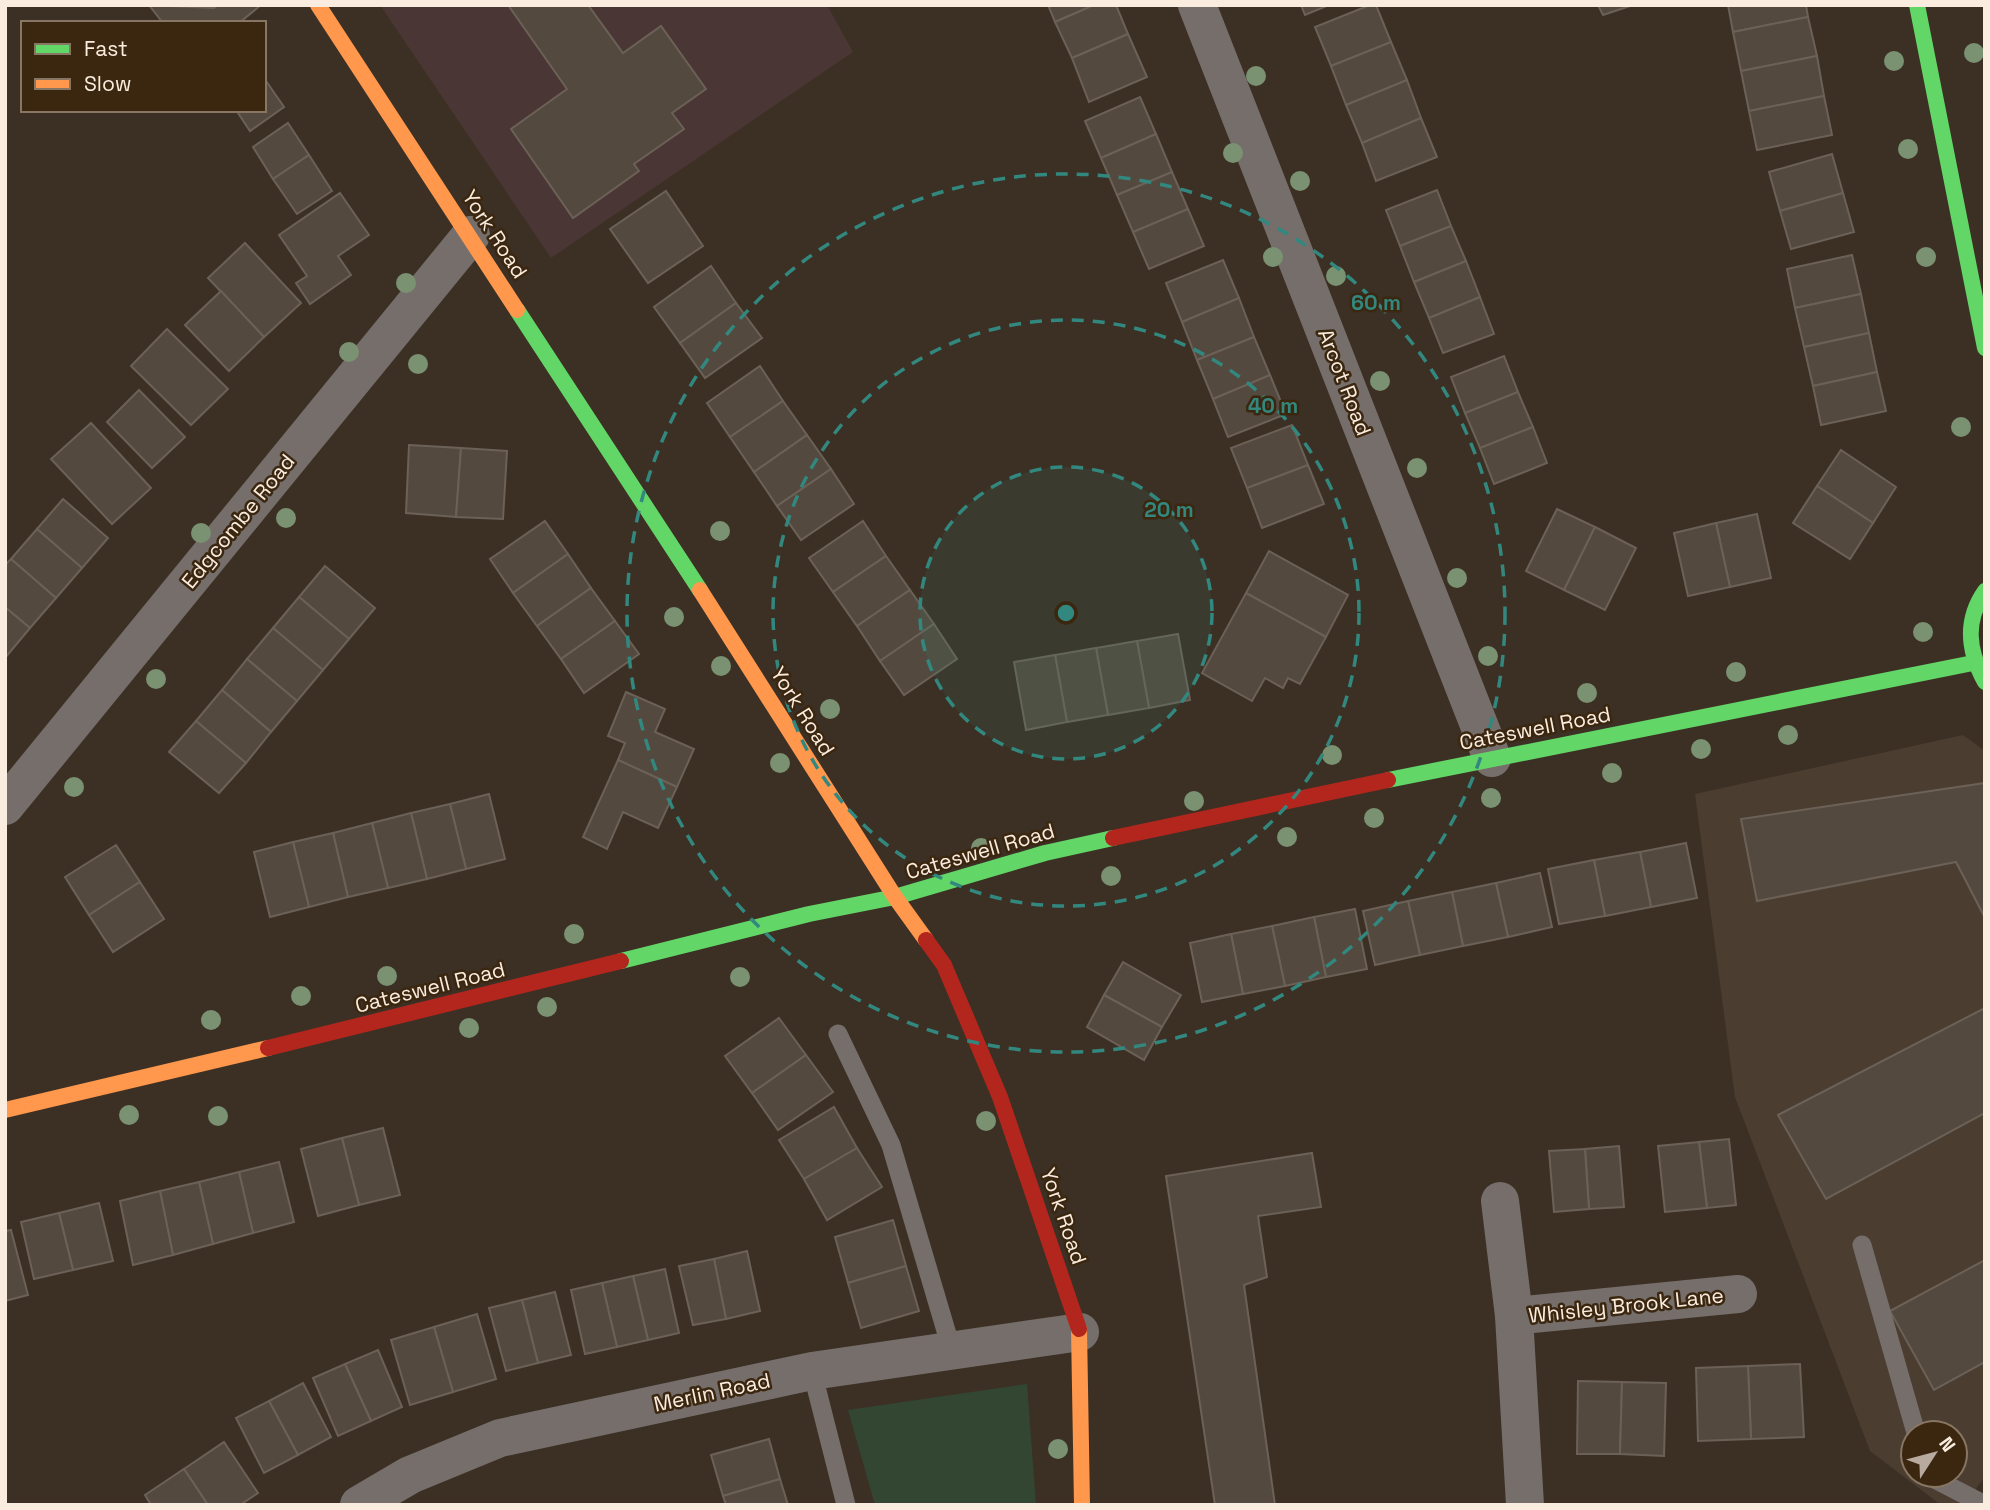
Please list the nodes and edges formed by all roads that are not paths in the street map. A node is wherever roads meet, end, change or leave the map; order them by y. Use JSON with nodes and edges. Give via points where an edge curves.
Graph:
{"nodes":[{"id":1,"x":318,"y":5,"type":"edge"},
{"id":2,"x":1198,"y":5,"type":"edge"},
{"id":3,"x":1917,"y":5,"type":"edge"},
{"id":4,"x":471,"y":235,"type":"junction"},
{"id":5,"x":1978,"y":285,"type":"edge"},
{"id":6,"x":1985,"y":348,"type":"edge"},
{"id":7,"x":1985,"y":591,"type":"edge"},
{"id":8,"x":1973,"y":663,"type":"junction"},
{"id":9,"x":1985,"y":682,"type":"edge"},
{"id":10,"x":1492,"y":758,"type":"junction"},
{"id":11,"x":5,"y":806,"type":"edge"},
{"id":12,"x":895,"y":897,"type":"junction"},
{"id":13,"x":838,"y":1034,"type":"dead end"},
{"id":14,"x":5,"y":1110,"type":"edge"},
{"id":15,"x":1500,"y":1201,"type":"dead end"},
{"id":16,"x":1862,"y":1245,"type":"dead end"},
{"id":17,"x":1738,"y":1294,"type":"dead end"},
{"id":18,"x":1514,"y":1316,"type":"junction"},
{"id":19,"x":1080,"y":1332,"type":"junction"},
{"id":20,"x":952,"y":1351,"type":"junction"},
{"id":21,"x":812,"y":1371,"type":"junction"},
{"id":22,"x":1912,"y":1419,"type":"edge"},
{"id":23,"x":1954,"y":1489,"type":"edge"},
{"id":24,"x":359,"y":1505,"type":"edge"},
{"id":25,"x":846,"y":1505,"type":"edge"},
{"id":26,"x":1082,"y":1505,"type":"edge"},
{"id":27,"x":1525,"y":1505,"type":"edge"},
{"id":28,"x":1985,"y":1505,"type":"edge"}],
"edges":[{"from":1,"to":4,"type":"street","name":"York Road"},
{"from":2,"to":10,"type":"street","name":"Arcot Road"},
{"from":3,"to":5,"type":"street"},
{"from":4,"to":11,"type":"street","name":"Edgcombe Road"},
{"from":4,"to":12,"type":"street","name":"York Road"},
{"from":5,"to":6,"type":"street"},
{"from":7,"to":8,"type":"street","via":[[1974,610],[1969,636]]},
{"from":8,"to":9,"type":"street"},
{"from":8,"to":10,"type":"street","name":"Cateswell Road"},
{"from":10,"to":12,"type":"street","name":"Cateswell Road","via":[[1045,853]]},
{"from":12,"to":14,"type":"street","name":"Cateswell Road"},
{"from":12,"to":19,"type":"street","name":"York Road","via":[[944,965],[1000,1097]]},
{"from":13,"to":20,"type":"lane","via":[[891,1145]]},
{"from":15,"to":18,"type":"street","name":"Whisley Brook Lane"},
{"from":16,"to":22,"type":"lane"},
{"from":17,"to":18,"type":"street","name":"Whisley Brook Lane"},
{"from":18,"to":27,"type":"street","name":"Whisley Brook Lane"},
{"from":19,"to":20,"type":"street","name":"Merlin Road"},
{"from":19,"to":26,"type":"street","name":"York Road"},
{"from":20,"to":21,"type":"street","name":"Merlin Road"},
{"from":21,"to":24,"type":"street","name":"Merlin Road","via":[[500,1438],[410,1475]]},
{"from":21,"to":25,"type":"lane"},
{"from":23,"to":28,"type":"lane"}]}
